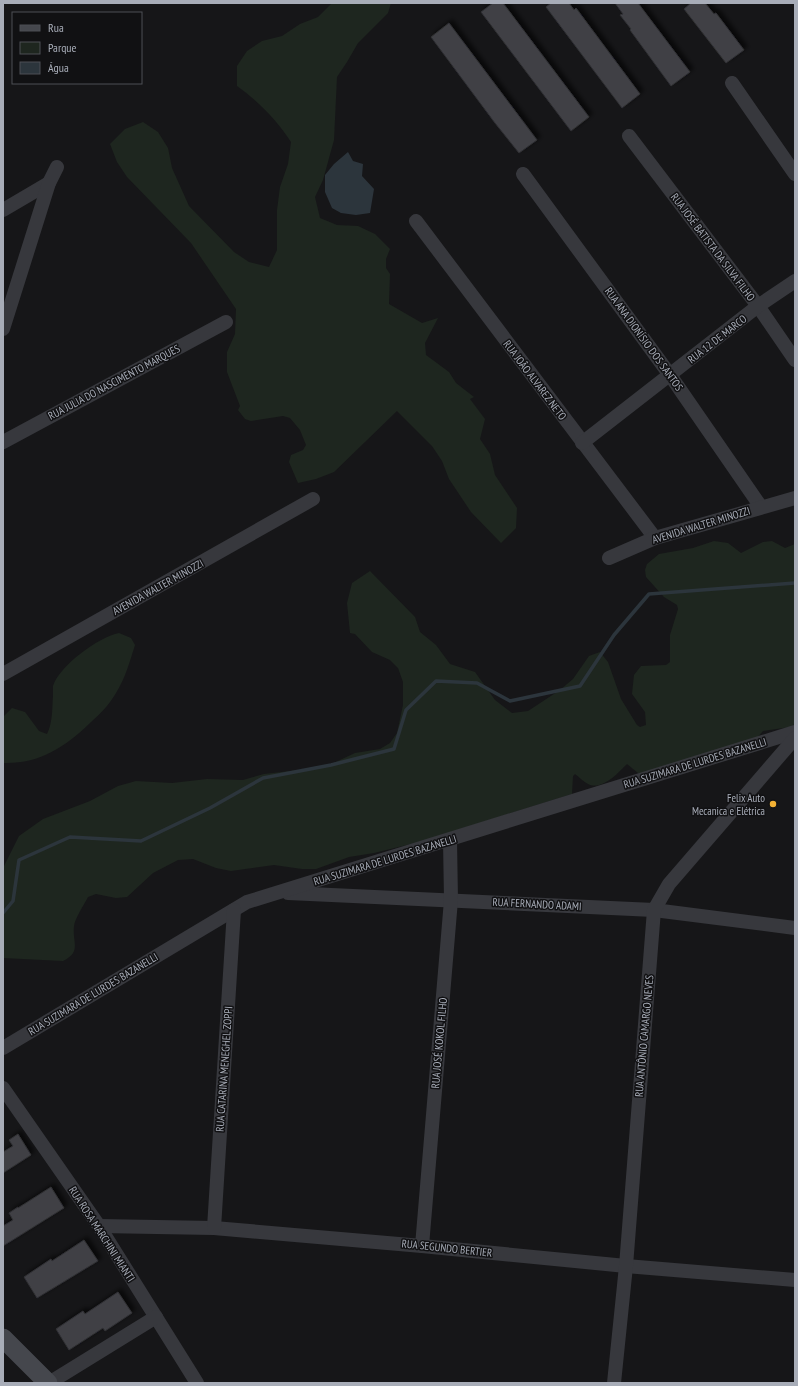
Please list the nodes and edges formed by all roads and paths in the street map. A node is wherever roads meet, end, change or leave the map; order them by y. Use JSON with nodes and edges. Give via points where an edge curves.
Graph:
{"nodes":[{"id":1,"x":732,"y":82,"type":"dead end"},
{"id":2,"x":629,"y":136,"type":"dead end"},
{"id":3,"x":57,"y":167,"type":"dead end"},
{"id":4,"x":523,"y":174,"type":"dead end"},
{"id":5,"x":795,"y":174,"type":"edge"},
{"id":6,"x":49,"y":183,"type":"junction"},
{"id":7,"x":3,"y":210,"type":"edge"},
{"id":8,"x":416,"y":221,"type":"dead end"},
{"id":9,"x":795,"y":281,"type":"edge"},
{"id":10,"x":758,"y":306,"type":"junction"},
{"id":11,"x":226,"y":322,"type":"dead end"},
{"id":12,"x":3,"y":329,"type":"edge"},
{"id":13,"x":795,"y":360,"type":"edge"},
{"id":14,"x":670,"y":375,"type":"junction"},
{"id":15,"x":3,"y":442,"type":"edge"},
{"id":16,"x":582,"y":443,"type":"junction"},
{"id":17,"x":795,"y":498,"type":"edge"},
{"id":18,"x":313,"y":499,"type":"dead end"},
{"id":19,"x":761,"y":507,"type":"junction"},
{"id":20,"x":655,"y":538,"type":"junction"},
{"id":21,"x":609,"y":558,"type":"dead end"},
{"id":22,"x":3,"y":674,"type":"edge"},
{"id":23,"x":795,"y":732,"type":"edge"},
{"id":24,"x":795,"y":738,"type":"edge"},
{"id":25,"x":450,"y":840,"type":"junction"},
{"id":26,"x":278,"y":893,"type":"junction"},
{"id":27,"x":451,"y":900,"type":"junction"},
{"id":28,"x":234,"y":910,"type":"junction"},
{"id":29,"x":654,"y":910,"type":"junction"},
{"id":30,"x":795,"y":928,"type":"edge"},
{"id":31,"x":3,"y":1048,"type":"edge"},
{"id":32,"x":3,"y":1088,"type":"edge"},
{"id":33,"x":98,"y":1226,"type":"junction"},
{"id":34,"x":214,"y":1228,"type":"junction"},
{"id":35,"x":422,"y":1246,"type":"junction"},
{"id":36,"x":626,"y":1266,"type":"junction"},
{"id":37,"x":795,"y":1280,"type":"edge"},
{"id":38,"x":156,"y":1317,"type":"junction"},
{"id":39,"x":3,"y":1338,"type":"edge"},
{"id":40,"x":48,"y":1383,"type":"edge"},
{"id":41,"x":197,"y":1383,"type":"edge"},
{"id":42,"x":614,"y":1383,"type":"edge"}],
"edges":[{"from":1,"to":5,"type":"street"},
{"from":2,"to":10,"type":"street","name":"RUA JOSÉ BATISTA DA SILVA FILHO"},
{"from":3,"to":6,"type":"street"},
{"from":4,"to":14,"type":"street","name":"RUA ANA DIONÍSIO DOS SANTOS"},
{"from":6,"to":7,"type":"street"},
{"from":6,"to":12,"type":"street"},
{"from":8,"to":16,"type":"street","name":"RUA JOÃO ALVAREZ NETO"},
{"from":9,"to":10,"type":"street","name":"RUA 12 DE MARCO"},
{"from":10,"to":13,"type":"street","name":"RUA JOSÉ BATISTA DA SILVA FILHO"},
{"from":10,"to":14,"type":"street","name":"RUA 12 DE MARCO"},
{"from":11,"to":15,"type":"street","name":"RUA JULIA DO NASCIMENTO MARQUES"},
{"from":14,"to":16,"type":"street","name":"RUA 12 DE MARCO"},
{"from":14,"to":19,"type":"street","name":"RUA ANA DIONÍSIO DOS SANTOS"},
{"from":16,"to":20,"type":"street","name":"RUA JOÃO ALVAREZ NETO"},
{"from":17,"to":19,"type":"street","name":"AVENIDA WALTER MINOZZI"},
{"from":18,"to":22,"type":"street","name":"AVENIDA WALTER MINOZZI"},
{"from":19,"to":20,"type":"street","name":"AVENIDA WALTER MINOZZI"},
{"from":20,"to":21,"type":"street","name":"AVENIDA WALTER MINOZZI"},
{"from":23,"to":25,"type":"street","name":"RUA SUZIMARA DE LURDES BAZANELLI"},
{"from":24,"to":29,"type":"street","name":"RUA ANTÔNIO CAMARGO NEVES","via":[[669,884]]},
{"from":25,"to":26,"type":"street","name":"RUA SUZIMARA DE LURDES BAZANELLI"},
{"from":25,"to":27,"type":"street","name":"RUA JOSÉ KOKOL FILHO"},
{"from":26,"to":27,"type":"street","name":"RUA FERNANDO ADAMI"},
{"from":26,"to":28,"type":"street","name":"RUA SUZIMARA DE LURDES BAZANELLI","via":[[247,902]]},
{"from":27,"to":29,"type":"street","name":"RUA FERNANDO ADAMI"},
{"from":27,"to":35,"type":"street","name":"RUA JOSÉ KOKOL FILHO"},
{"from":28,"to":31,"type":"street","name":"RUA SUZIMARA DE LURDES BAZANELLI"},
{"from":28,"to":34,"type":"street","name":"RUA CATARINA MENEGHEL ZOPPI"},
{"from":29,"to":30,"type":"street","name":"RUA FERNANDO ADAMI"},
{"from":29,"to":36,"type":"street","name":"RUA ANTÔNIO CAMARGO NEVES"},
{"from":32,"to":33,"type":"street","name":"RUA ROSA MARCHINI MIANTI"},
{"from":33,"to":34,"type":"street","name":"RUA SEGUNDO BERTIER"},
{"from":33,"to":38,"type":"street","name":"RUA ROSA MARCHINI MIANTI"},
{"from":34,"to":35,"type":"street","name":"RUA SEGUNDO BERTIER"},
{"from":35,"to":36,"type":"street","name":"RUA SEGUNDO BERTIER"},
{"from":36,"to":37,"type":"street","name":"RUA SEGUNDO BERTIER"},
{"from":36,"to":42,"type":"street","name":"RUA ANTÔNIO CAMARGO NEVES"},
{"from":38,"to":40,"type":"street"},
{"from":38,"to":41,"type":"street","name":"RUA ROSA MARCHINI MIANTI"},
{"from":39,"to":40,"type":"street"}]}
